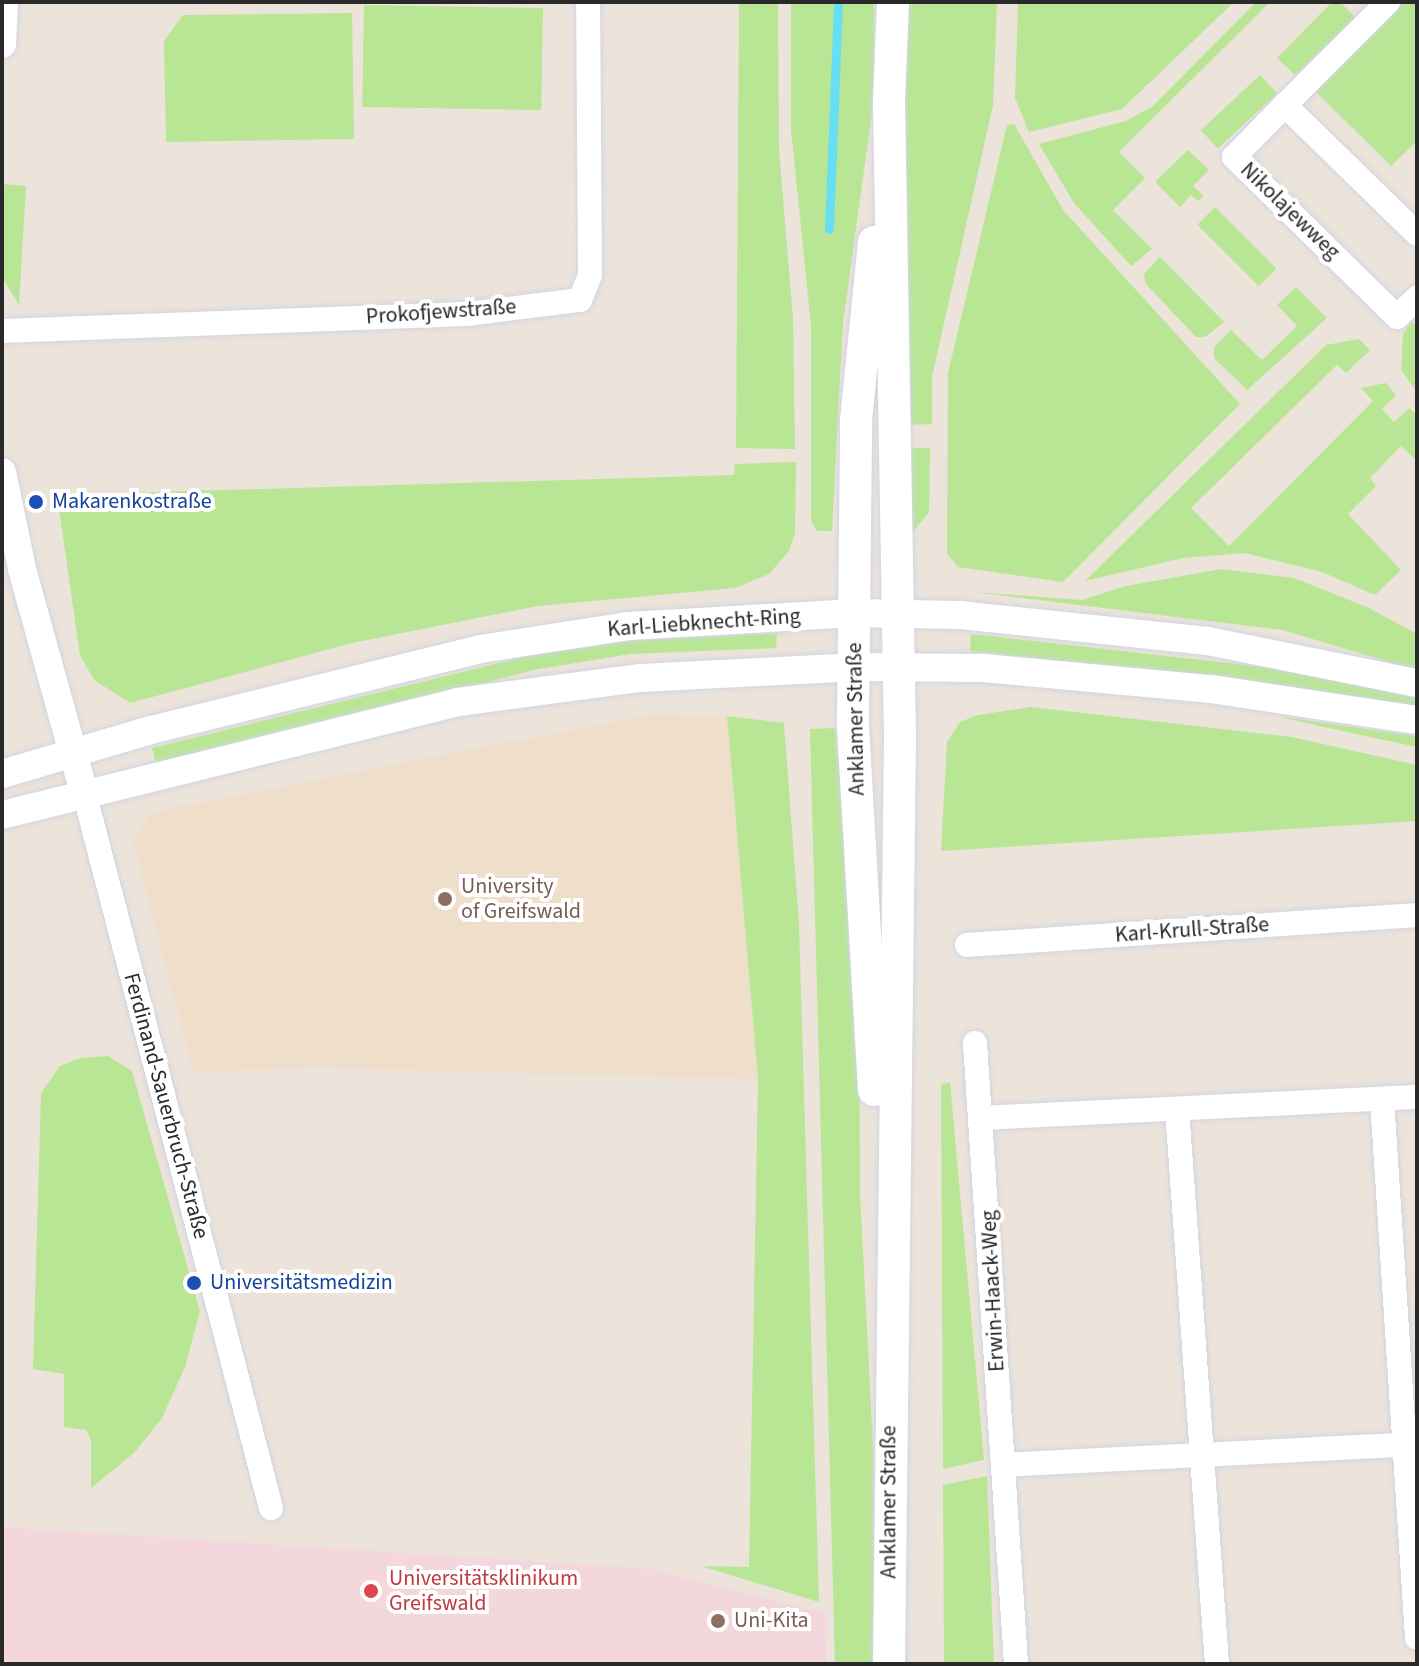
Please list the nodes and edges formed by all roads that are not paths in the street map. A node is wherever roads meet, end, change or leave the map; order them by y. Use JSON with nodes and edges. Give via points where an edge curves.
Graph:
{"nodes":[{"id":1,"x":4,"y":2,"type":"edge"},
{"id":2,"x":588,"y":2,"type":"edge"},
{"id":3,"x":893,"y":2,"type":"edge"},
{"id":4,"x":1388,"y":2,"type":"edge"},
{"id":5,"x":2,"y":44,"type":"edge"},
{"id":6,"x":889,"y":99,"type":"junction"},
{"id":7,"x":1285,"y":105,"type":"junction"},
{"id":8,"x":1417,"y":234,"type":"edge"},
{"id":9,"x":1417,"y":298,"type":"edge"},
{"id":10,"x":2,"y":331,"type":"edge"},
{"id":11,"x":2,"y":472,"type":"edge"},
{"id":12,"x":897,"y":612,"type":"junction"},
{"id":13,"x":855,"y":613,"type":"junction"},
{"id":14,"x":854,"y":667,"type":"junction"},
{"id":15,"x":898,"y":667,"type":"junction"},
{"id":16,"x":1417,"y":683,"type":"edge"},
{"id":17,"x":1417,"y":720,"type":"edge"},
{"id":18,"x":72,"y":753,"type":"junction"},
{"id":19,"x":2,"y":774,"type":"edge"},
{"id":20,"x":85,"y":796,"type":"junction"},
{"id":21,"x":2,"y":815,"type":"edge"},
{"id":22,"x":1417,"y":915,"type":"edge"},
{"id":23,"x":967,"y":945,"type":"dead end"},
{"id":24,"x":975,"y":1043,"type":"dead end"},
{"id":25,"x":1417,"y":1097,"type":"edge"},
{"id":26,"x":1382,"y":1099,"type":"junction"},
{"id":27,"x":1177,"y":1109,"type":"junction"},
{"id":28,"x":983,"y":1118,"type":"junction"},
{"id":29,"x":889,"y":1340,"type":"junction"},
{"id":30,"x":1409,"y":1444,"type":"edge"},
{"id":31,"x":1203,"y":1455,"type":"junction"},
{"id":32,"x":1003,"y":1465,"type":"junction"},
{"id":33,"x":271,"y":1508,"type":"dead end"},
{"id":34,"x":1417,"y":1638,"type":"edge"},
{"id":35,"x":889,"y":1664,"type":"edge"},
{"id":36,"x":1016,"y":1664,"type":"edge"},
{"id":37,"x":1217,"y":1664,"type":"edge"}],
"edges":[{"from":1,"to":5,"type":"street"},
{"from":2,"to":10,"type":"street","name":"Prokofjewstraße","via":[[590,275],[580,300],[467,314]]},
{"from":3,"to":6,"type":"main road","name":"Anklamer Straße"},
{"from":4,"to":7,"type":"street","name":"Nikolajewweg"},
{"from":6,"to":12,"type":"main road","name":"Anklamer Straße"},
{"from":6,"to":13,"type":"main road","name":"Anklamer Straße","via":[[856,420]]},
{"from":7,"to":8,"type":"street"},
{"from":7,"to":9,"type":"street","name":"Nikolajewweg","via":[[1234,157],[1397,317]]},
{"from":11,"to":18,"type":"street","via":[[22,569]]},
{"from":12,"to":13,"type":"street","name":"Karl-Liebknecht-Ring"},
{"from":12,"to":15,"type":"main road","name":"Anklamer Straße"},
{"from":12,"to":16,"type":"street","name":"Karl-Liebknecht-Ring","via":[[1208,641]]},
{"from":13,"to":14,"type":"main road","name":"Anklamer Straße"},
{"from":13,"to":18,"type":"street","name":"Karl-Liebknecht-Ring","via":[[629,626],[480,649]]},
{"from":14,"to":15,"type":"street"},
{"from":14,"to":20,"type":"street","via":[[640,678],[458,702]]},
{"from":14,"to":29,"type":"main road","name":"Anklamer Straße"},
{"from":15,"to":17,"type":"street","via":[[983,668],[1211,689]]},
{"from":15,"to":29,"type":"main road","name":"Anklamer Straße"},
{"from":18,"to":19,"type":"street","name":"Karl-Liebknecht-Ring"},
{"from":18,"to":20,"type":"street"},
{"from":20,"to":21,"type":"street"},
{"from":20,"to":33,"type":"street","name":"Ferdinand-Sauerbruch-Straße"},
{"from":22,"to":23,"type":"street","name":"Karl-Krull-Straße"},
{"from":24,"to":28,"type":"street","name":"Erwin-Haack-Weg"},
{"from":25,"to":26,"type":"street"},
{"from":26,"to":27,"type":"street"},
{"from":26,"to":30,"type":"street"},
{"from":27,"to":28,"type":"street"},
{"from":27,"to":31,"type":"street"},
{"from":28,"to":32,"type":"street","name":"Erwin-Haack-Weg"},
{"from":29,"to":35,"type":"main road","name":"Anklamer Straße"},
{"from":30,"to":31,"type":"street"},
{"from":30,"to":34,"type":"street"},
{"from":31,"to":32,"type":"street"},
{"from":31,"to":37,"type":"street"},
{"from":32,"to":36,"type":"street","name":"Erwin-Haack-Weg"}]}
